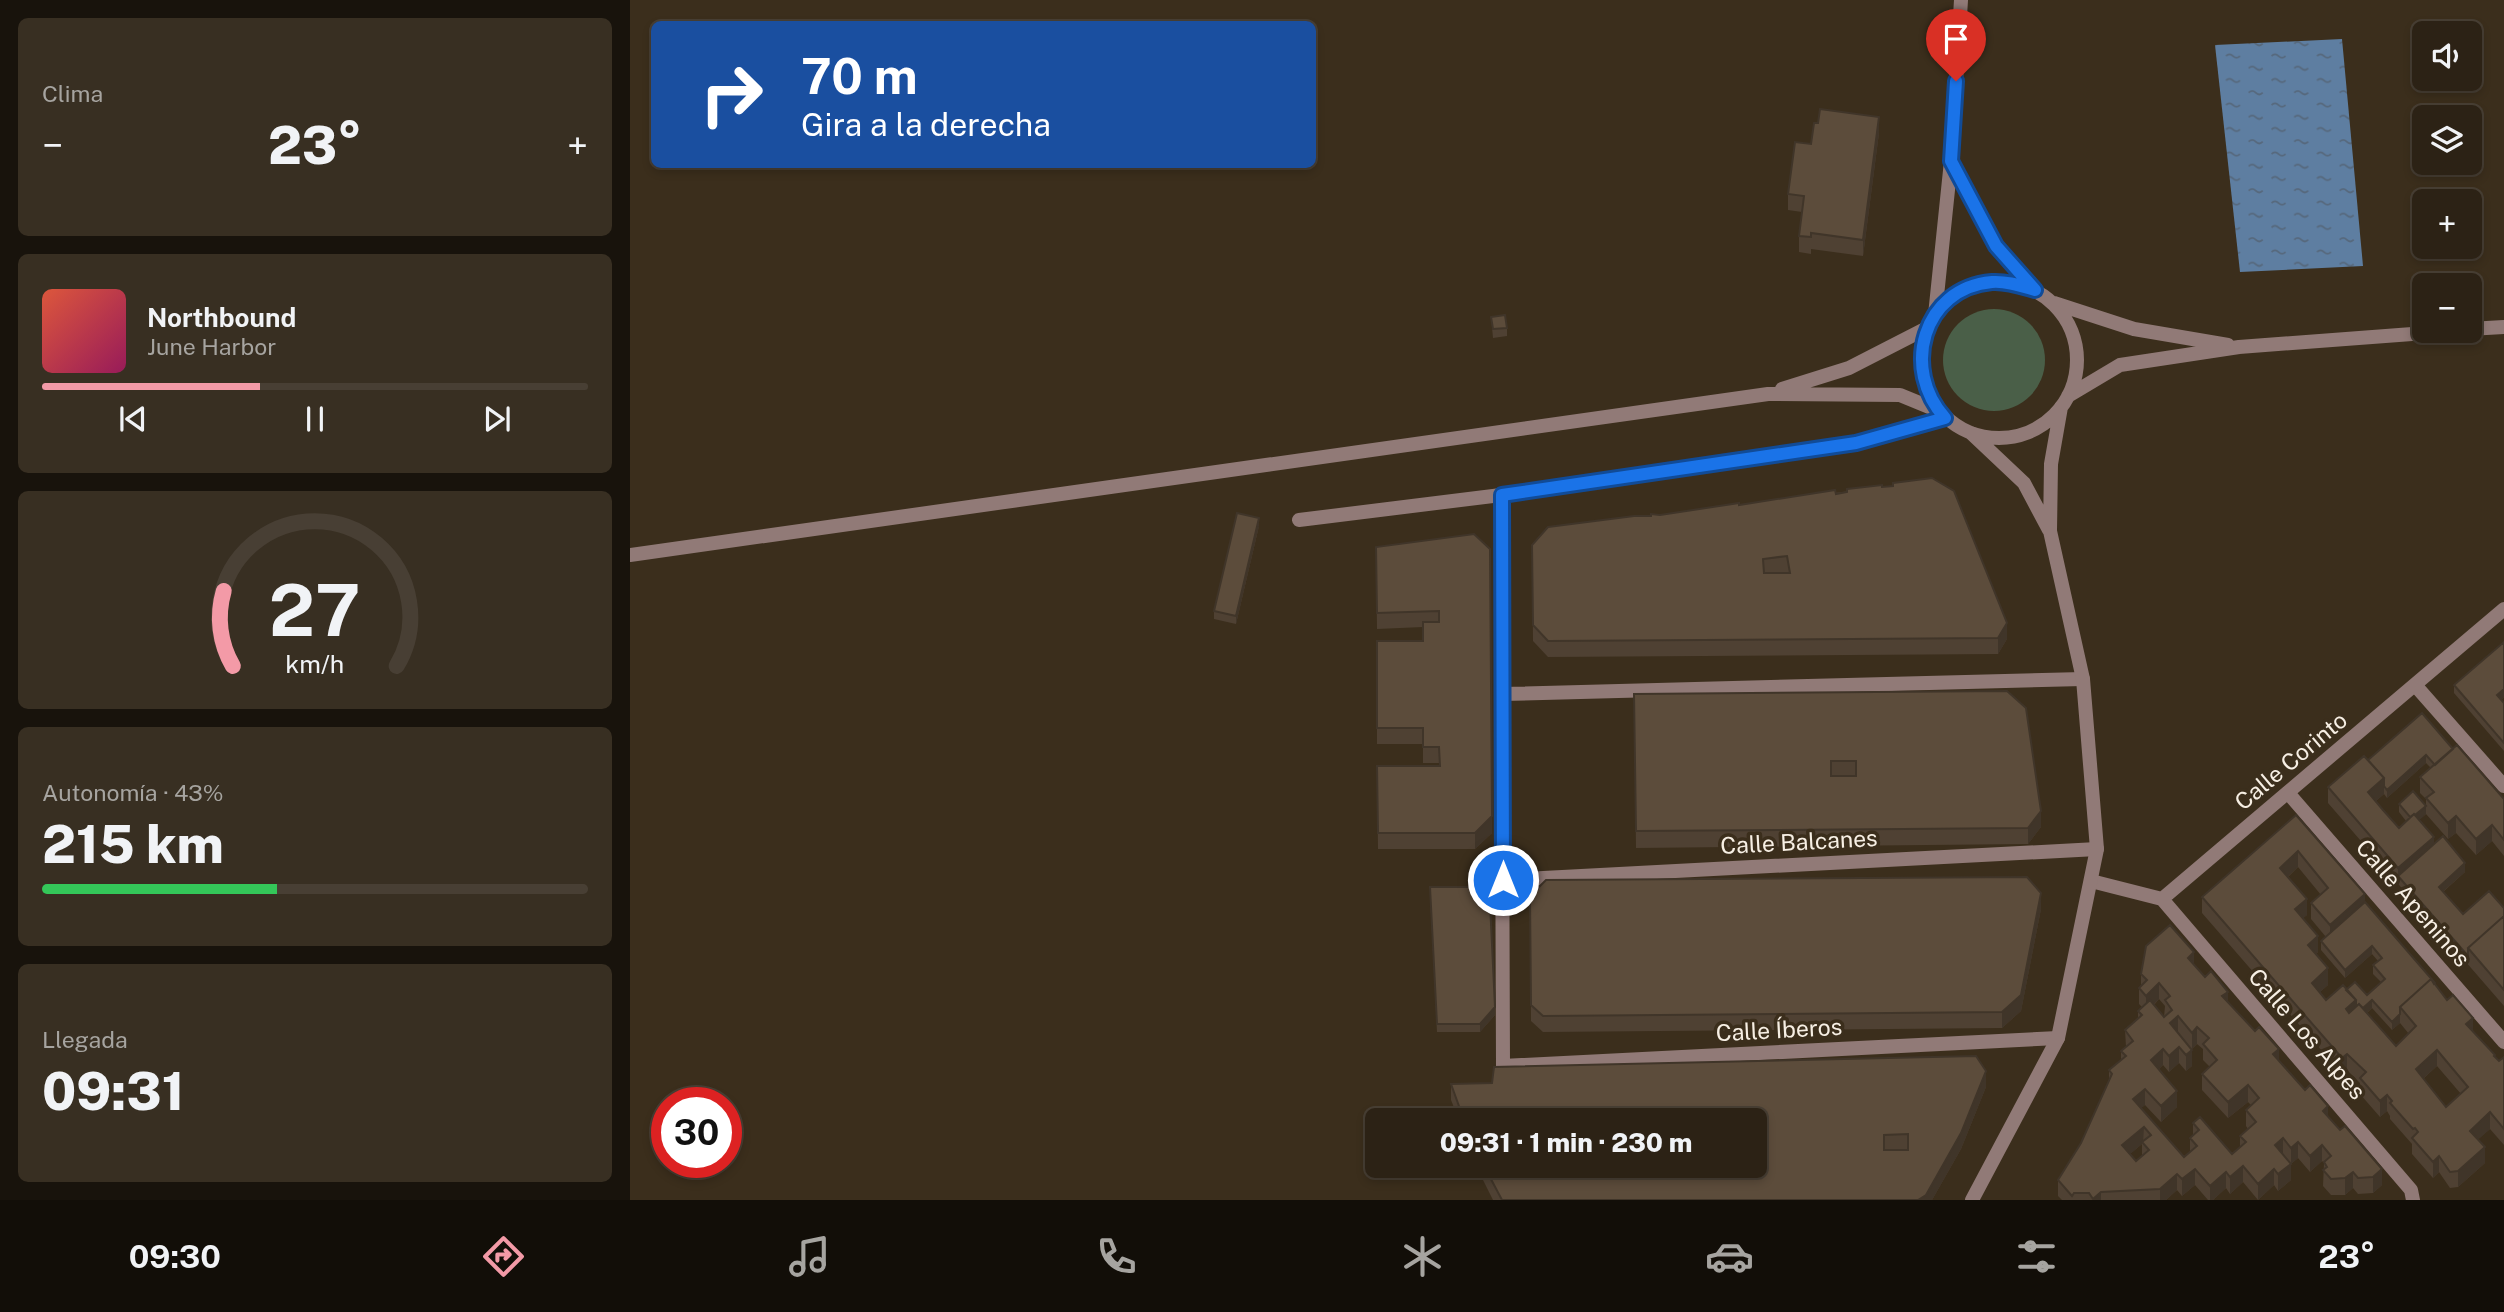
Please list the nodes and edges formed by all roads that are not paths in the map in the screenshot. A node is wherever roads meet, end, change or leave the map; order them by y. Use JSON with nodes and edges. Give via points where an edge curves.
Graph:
{"nodes":[{"id":1,"x":1961,"y":0,"type":"edge"},
{"id":2,"x":1951,"y":161,"type":"junction"},
{"id":3,"x":2035,"y":290,"type":"junction"},
{"id":4,"x":2052,"y":303,"type":"junction"},
{"id":5,"x":1935,"y":315,"type":"junction"},
{"id":6,"x":2504,"y":327,"type":"edge"},
{"id":7,"x":1927,"y":328,"type":"junction"},
{"id":8,"x":2482,"y":329,"type":"edge"},
{"id":9,"x":2412,"y":334,"type":"edge"},
{"id":10,"x":2239,"y":347,"type":"junction"},
{"id":11,"x":1768,"y":394,"type":"junction"},
{"id":12,"x":2064,"y":402,"type":"junction"},
{"id":13,"x":1942,"y":414,"type":"junction"},
{"id":14,"x":1971,"y":433,"type":"junction"},
{"id":15,"x":1502,"y":495,"type":"junction"},
{"id":16,"x":1299,"y":520,"type":"dead end"},
{"id":17,"x":2050,"y":531,"type":"junction"},
{"id":18,"x":630,"y":555,"type":"edge"},
{"id":19,"x":2504,"y":609,"type":"edge"},
{"id":20,"x":2082,"y":679,"type":"junction"},
{"id":21,"x":2415,"y":685,"type":"junction"},
{"id":22,"x":1502,"y":694,"type":"junction"},
{"id":23,"x":2504,"y":786,"type":"edge"},
{"id":24,"x":2288,"y":794,"type":"junction"},
{"id":25,"x":2097,"y":849,"type":"junction"},
{"id":26,"x":1503,"y":880,"type":"junction"},
{"id":27,"x":2091,"y":881,"type":"junction"},
{"id":28,"x":2162,"y":900,"type":"junction"},
{"id":29,"x":2058,"y":1038,"type":"junction"},
{"id":30,"x":2504,"y":1042,"type":"edge"},
{"id":31,"x":1972,"y":1200,"type":"edge"},
{"id":32,"x":2413,"y":1200,"type":"edge"}],
"edges":[{"from":1,"to":2,"type":"street"},
{"from":2,"to":3,"type":"street","via":[[1996,246]]},
{"from":2,"to":5,"type":"street"},
{"from":3,"to":4,"type":"street"},
{"from":3,"to":5,"type":"street","via":[[2014,283],[1969,287]]},
{"from":4,"to":10,"type":"street","via":[[2134,329]]},
{"from":4,"to":12,"type":"street","via":[[2074,337],[2077,357],[2075,377]]},
{"from":5,"to":7,"type":"street"},
{"from":6,"to":8,"type":"street"},
{"from":7,"to":11,"type":"street","via":[[1849,368]]},
{"from":7,"to":13,"type":"street","via":[[1921,372],[1927,392]]},
{"from":9,"to":10,"type":"street"},
{"from":10,"to":12,"type":"street","via":[[2120,365]]},
{"from":11,"to":13,"type":"street","via":[[1900,395]]},
{"from":11,"to":18,"type":"street"},
{"from":12,"to":14,"type":"street","via":[[2043,425],[2020,435],[1995,438]]},
{"from":12,"to":17,"type":"street","via":[[2052,464]]},
{"from":13,"to":14,"type":"street"},
{"from":13,"to":15,"type":"street","via":[[1856,443]]},
{"from":14,"to":17,"type":"street","via":[[2024,483]]},
{"from":15,"to":16,"type":"street"},
{"from":15,"to":22,"type":"street"},
{"from":17,"to":20,"type":"street"},
{"from":19,"to":21,"type":"street","name":"Calle Corinto"},
{"from":20,"to":22,"type":"street"},
{"from":20,"to":25,"type":"street"},
{"from":21,"to":23,"type":"street"},
{"from":21,"to":24,"type":"street","name":"Calle Corinto"},
{"from":22,"to":26,"type":"street"},
{"from":24,"to":28,"type":"street","name":"Calle Corinto"},
{"from":24,"to":30,"type":"street","name":"Calle Apeninos"},
{"from":25,"to":26,"type":"street","name":"Calle Balcanes"},
{"from":25,"to":27,"type":"street"},
{"from":26,"to":29,"type":"street","name":"Calle Íberos","via":[[1503,1066]]},
{"from":27,"to":28,"type":"street"},
{"from":27,"to":29,"type":"street"},
{"from":28,"to":32,"type":"street","name":"Calle Los Alpes","via":[[2402,1179]]},
{"from":29,"to":31,"type":"street"}]}
